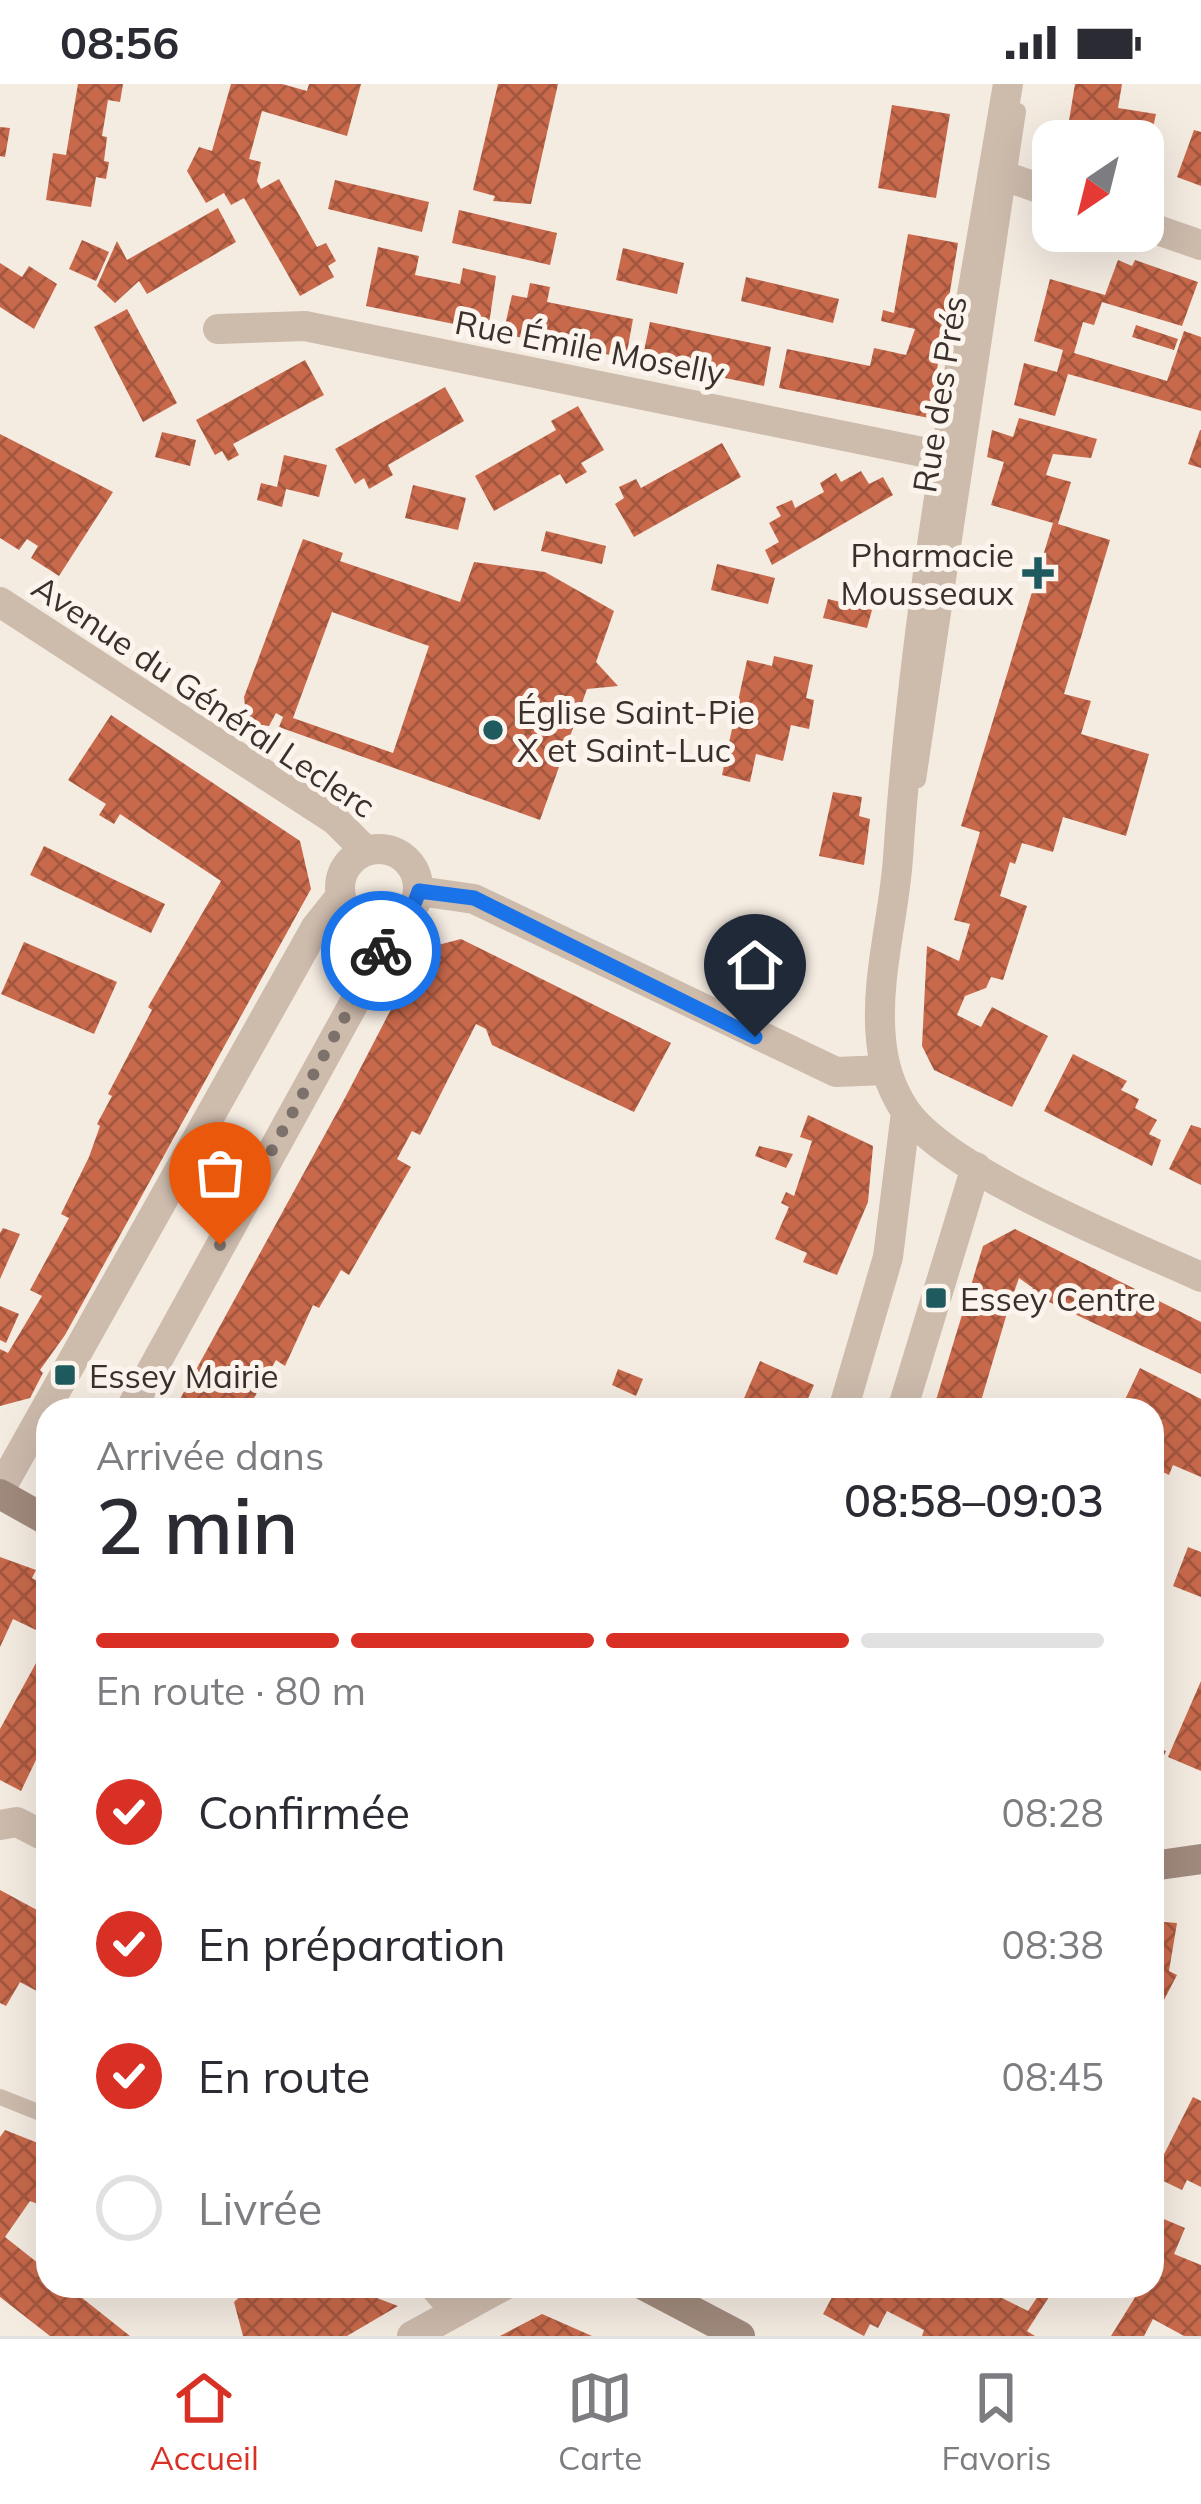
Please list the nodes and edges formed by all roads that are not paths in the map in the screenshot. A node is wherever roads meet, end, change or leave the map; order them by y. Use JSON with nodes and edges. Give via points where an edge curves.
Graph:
{"nodes":[{"id":1,"x":1007,"y":84,"type":"edge"},
{"id":2,"x":1022,"y":84,"type":"edge"},
{"id":3,"x":1001,"y":175,"type":"junction"},
{"id":4,"x":1032,"y":186,"type":"edge"},
{"id":5,"x":1164,"y":232,"type":"edge"},
{"id":6,"x":1201,"y":245,"type":"edge"},
{"id":7,"x":218,"y":329,"type":"dead end"},
{"id":8,"x":947,"y":457,"type":"junction"},
{"id":9,"x":0,"y":602,"type":"edge"},
{"id":10,"x":366,"y":851,"type":"junction"},
{"id":11,"x":898,"y":855,"type":"junction"},
{"id":12,"x":419,"y":891,"type":"junction"},
{"id":13,"x":340,"y":897,"type":"junction"},
{"id":14,"x":389,"y":926,"type":"junction"},
{"id":15,"x":886,"y":1070,"type":"junction"},
{"id":16,"x":906,"y":1112,"type":"junction"},
{"id":17,"x":976,"y":1167,"type":"junction"},
{"id":18,"x":1201,"y":1277,"type":"edge"},
{"id":19,"x":59,"y":1398,"type":"edge"},
{"id":20,"x":137,"y":1398,"type":"edge"},
{"id":21,"x":847,"y":1398,"type":"edge"},
{"id":22,"x":905,"y":1398,"type":"edge"},
{"id":23,"x":36,"y":1435,"type":"edge"},
{"id":24,"x":0,"y":1492,"type":"edge"},
{"id":25,"x":36,"y":1514,"type":"edge"},
{"id":26,"x":36,"y":1824,"type":"edge"},
{"id":27,"x":0,"y":1825,"type":"edge"},
{"id":28,"x":1201,"y":1859,"type":"edge"},
{"id":29,"x":1164,"y":1864,"type":"edge"},
{"id":30,"x":0,"y":2097,"type":"edge"},
{"id":31,"x":36,"y":2111,"type":"edge"},
{"id":32,"x":444,"y":2298,"type":"edge"},
{"id":33,"x":481,"y":2298,"type":"edge"},
{"id":34,"x":679,"y":2298,"type":"edge"},
{"id":35,"x":456,"y":2312,"type":"junction"},
{"id":36,"x":412,"y":2336,"type":"edge"},
{"id":37,"x":740,"y":2336,"type":"edge"}],
"edges":[{"from":1,"to":3,"type":"street","name":"Rue des Prés"},
{"from":2,"to":3,"type":"lane","name":"Rue des Prés"},
{"from":3,"to":4,"type":"street"},
{"from":3,"to":8,"type":"street","name":"Rue des Prés"},
{"from":3,"to":11,"type":"lane","name":"Rue des Prés","via":[[914,814]]},
{"from":5,"to":6,"type":"street"},
{"from":7,"to":8,"type":"street","name":"Rue Émile Moselly","via":[[305,326]]},
{"from":8,"to":11,"type":"street","name":"Rue des Prés"},
{"from":9,"to":10,"type":"street","name":"Avenue du Général Leclerc","via":[[335,820]]},
{"from":10,"to":12,"type":"street","via":[[409,861]]},
{"from":10,"to":13,"type":"street","via":[[343,874]]},
{"from":11,"to":15,"type":"street","name":"Rue des Prés","via":[[881,1010]]},
{"from":12,"to":14,"type":"street","via":[[415,907]]},
{"from":12,"to":15,"type":"street","via":[[474,898],[836,1072]]},
{"from":13,"to":14,"type":"street","via":[[355,919]]},
{"from":13,"to":19,"type":"street","via":[[316,927]]},
{"from":14,"to":20,"type":"street","via":[[380,956]]},
{"from":15,"to":16,"type":"street","name":"Rue des Prés"},
{"from":16,"to":17,"type":"street"},
{"from":16,"to":21,"type":"street","via":[[888,1257]]},
{"from":17,"to":18,"type":"street"},
{"from":17,"to":22,"type":"street"},
{"from":23,"to":24,"type":"street"},
{"from":24,"to":25,"type":"street"},
{"from":26,"to":27,"type":"street"},
{"from":28,"to":29,"type":"street"},
{"from":30,"to":31,"type":"lane"},
{"from":32,"to":35,"type":"street"},
{"from":33,"to":35,"type":"street"},
{"from":34,"to":37,"type":"street"},
{"from":35,"to":36,"type":"street"}]}
